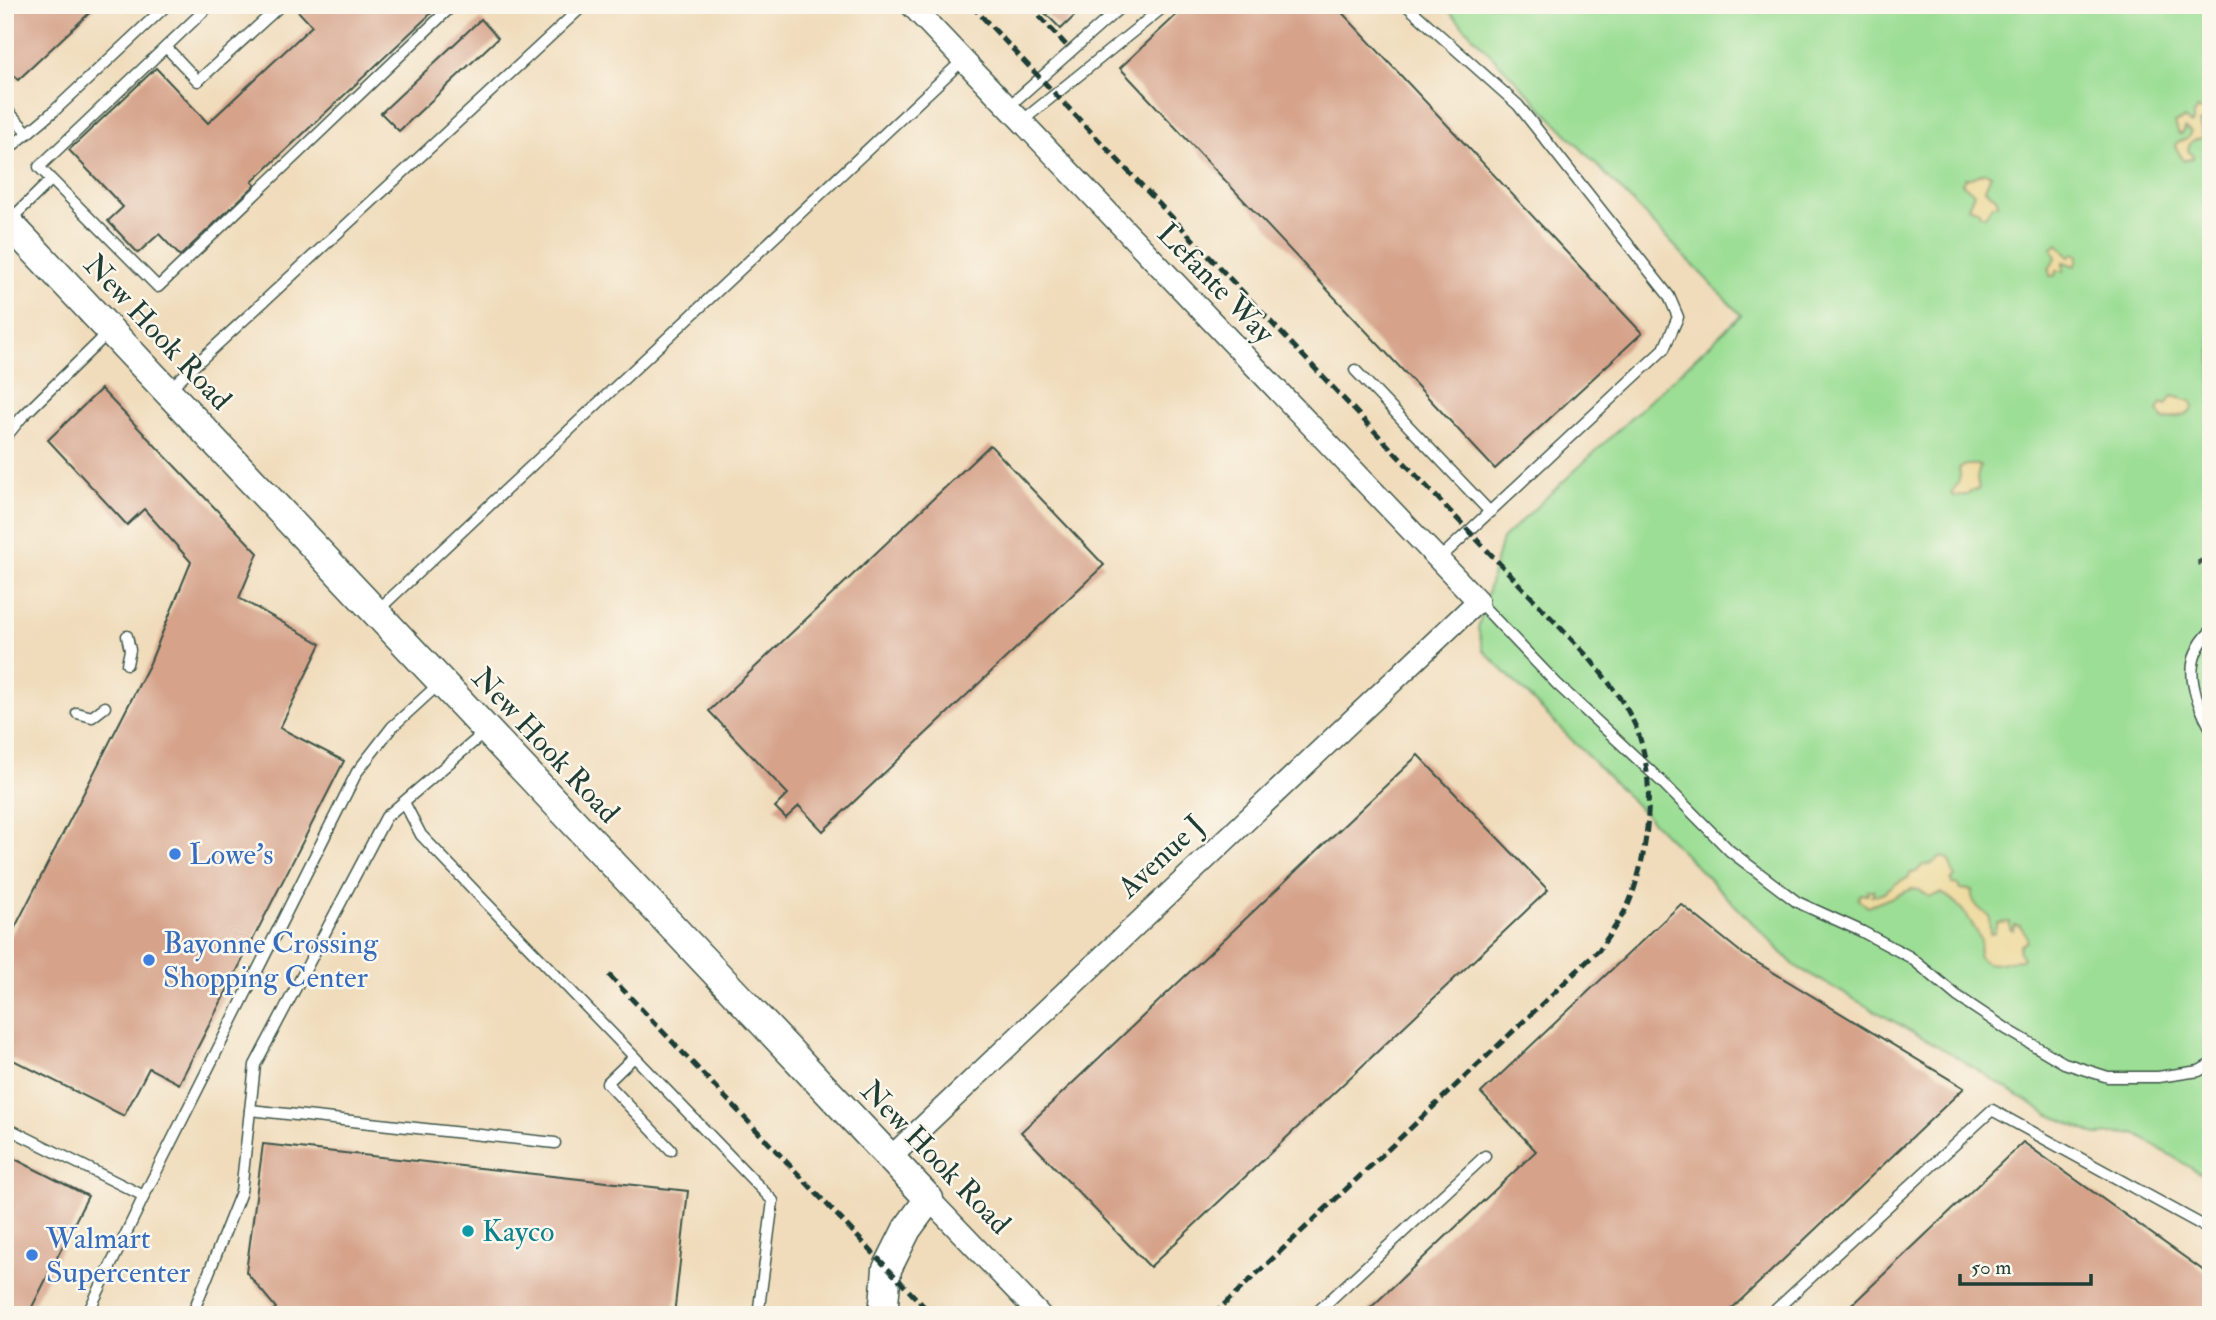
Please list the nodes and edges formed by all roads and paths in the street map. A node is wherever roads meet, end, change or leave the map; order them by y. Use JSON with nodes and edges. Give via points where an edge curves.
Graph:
{"nodes":[{"id":1,"x":167,"y":5,"type":"edge"},
{"id":2,"x":210,"y":5,"type":"edge"},
{"id":3,"x":281,"y":5,"type":"edge"},
{"id":4,"x":453,"y":5,"type":"edge"},
{"id":5,"x":505,"y":5,"type":"edge"},
{"id":6,"x":514,"y":5,"type":"edge"},
{"id":7,"x":584,"y":5,"type":"edge"},
{"id":8,"x":911,"y":5,"type":"edge"},
{"id":9,"x":1123,"y":5,"type":"edge"},
{"id":10,"x":1166,"y":5,"type":"edge"},
{"id":11,"x":1406,"y":5,"type":"edge"},
{"id":12,"x":166,"y":47,"type":"junction"},
{"id":13,"x":963,"y":60,"type":"junction"},
{"id":14,"x":5,"y":108,"type":"edge"},
{"id":15,"x":1015,"y":114,"type":"junction"},
{"id":16,"x":28,"y":132,"type":"junction"},
{"id":17,"x":5,"y":152,"type":"edge"},
{"id":18,"x":51,"y":180,"type":"junction"},
{"id":19,"x":6,"y":220,"type":"edge"},
{"id":20,"x":111,"y":330,"type":"junction"},
{"id":21,"x":1355,"y":370,"type":"dead end"},
{"id":22,"x":167,"y":391,"type":"junction"},
{"id":23,"x":5,"y":438,"type":"edge"},
{"id":24,"x":1490,"y":512,"type":"junction"},
{"id":25,"x":1438,"y":560,"type":"junction"},
{"id":26,"x":1478,"y":601,"type":"junction"},
{"id":27,"x":376,"y":612,"type":"junction"},
{"id":28,"x":2211,"y":631,"type":"edge"},
{"id":29,"x":127,"y":636,"type":"dead end"},
{"id":30,"x":127,"y":664,"type":"dead end"},
{"id":31,"x":441,"y":682,"type":"junction"},
{"id":32,"x":105,"y":707,"type":"dead end"},
{"id":33,"x":77,"y":713,"type":"dead end"},
{"id":34,"x":2211,"y":729,"type":"edge"},
{"id":35,"x":487,"y":730,"type":"junction"},
{"id":36,"x":404,"y":802,"type":"junction"},
{"id":37,"x":634,"y":1057,"type":"junction"},
{"id":38,"x":2211,"y":1064,"type":"edge"},
{"id":39,"x":250,"y":1110,"type":"junction"},
{"id":40,"x":5,"y":1127,"type":"edge"},
{"id":41,"x":555,"y":1143,"type":"dead end"},
{"id":42,"x":671,"y":1150,"type":"dead end"},
{"id":43,"x":1485,"y":1156,"type":"dead end"},
{"id":44,"x":890,"y":1158,"type":"junction"},
{"id":45,"x":144,"y":1196,"type":"junction"},
{"id":46,"x":929,"y":1199,"type":"junction"},
{"id":47,"x":2211,"y":1230,"type":"edge"},
{"id":48,"x":87,"y":1315,"type":"edge"},
{"id":49,"x":192,"y":1315,"type":"edge"},
{"id":50,"x":758,"y":1315,"type":"edge"},
{"id":51,"x":883,"y":1315,"type":"edge"},
{"id":52,"x":1040,"y":1315,"type":"edge"},
{"id":53,"x":1314,"y":1315,"type":"edge"},
{"id":54,"x":1770,"y":1315,"type":"edge"}],
"edges":[{"from":1,"to":16,"type":"lane"},
{"from":2,"to":12,"type":"lane"},
{"from":3,"to":12,"type":"lane","via":[[198,81]]},
{"from":4,"to":18,"type":"lane","via":[[158,288]]},
{"from":5,"to":6,"type":"lane","via":[[509,9]]},
{"from":7,"to":22,"type":"lane"},
{"from":8,"to":13,"type":"street","name":"Lefante Way"},
{"from":9,"to":15,"type":"lane"},
{"from":10,"to":15,"type":"lane"},
{"from":11,"to":24,"type":"lane","via":[[1518,105],[1669,296],[1678,317],[1664,349]]},
{"from":12,"to":18,"type":"lane","via":[[39,167]]},
{"from":13,"to":15,"type":"street","name":"Lefante Way"},
{"from":13,"to":27,"type":"lane"},
{"from":14,"to":16,"type":"lane"},
{"from":15,"to":25,"type":"street","name":"Lefante Way"},
{"from":16,"to":17,"type":"lane"},
{"from":18,"to":19,"type":"lane"},
{"from":19,"to":20,"type":"street","name":"New Hook Road"},
{"from":20,"to":22,"type":"street","name":"New Hook Road"},
{"from":20,"to":23,"type":"lane"},
{"from":21,"to":24,"type":"lane"},
{"from":22,"to":27,"type":"street","name":"New Hook Road"},
{"from":24,"to":25,"type":"lane"},
{"from":25,"to":26,"type":"street","name":"Lefante Way"},
{"from":26,"to":38,"type":"lane","via":[[1730,851],[1797,902],[1910,957],[1957,996],[2064,1063],[2108,1077],[2158,1077],[2199,1071]]},
{"from":26,"to":44,"type":"street","name":"Avenue J"},
{"from":27,"to":31,"type":"street","name":"New Hook Road"},
{"from":28,"to":34,"type":"lane","via":[[2200,642],[2190,673],[2199,707]]},
{"from":29,"to":30,"type":"lane"},
{"from":31,"to":35,"type":"street","name":"New Hook Road"},
{"from":31,"to":45,"type":"lane","via":[[392,727],[356,772]]},
{"from":32,"to":33,"type":"lane","via":[[92,716]]},
{"from":35,"to":36,"type":"lane"},
{"from":35,"to":44,"type":"street","name":"New Hook Road"},
{"from":36,"to":37,"type":"lane","via":[[421,835]]},
{"from":36,"to":39,"type":"lane","via":[[386,817],[255,1065]]},
{"from":37,"to":42,"type":"lane","via":[[607,1083]]},
{"from":37,"to":50,"type":"lane","via":[[773,1201]]},
{"from":39,"to":41,"type":"lane"},
{"from":39,"to":49,"type":"lane","via":[[242,1192]]},
{"from":40,"to":45,"type":"lane"},
{"from":43,"to":53,"type":"lane"},
{"from":44,"to":46,"type":"street","name":"New Hook Road"},
{"from":45,"to":48,"type":"lane"},
{"from":46,"to":51,"type":"street","via":[[887,1269]]},
{"from":46,"to":52,"type":"street","name":"New Hook Road"},
{"from":47,"to":54,"type":"lane","via":[[1992,1110]]}]}
